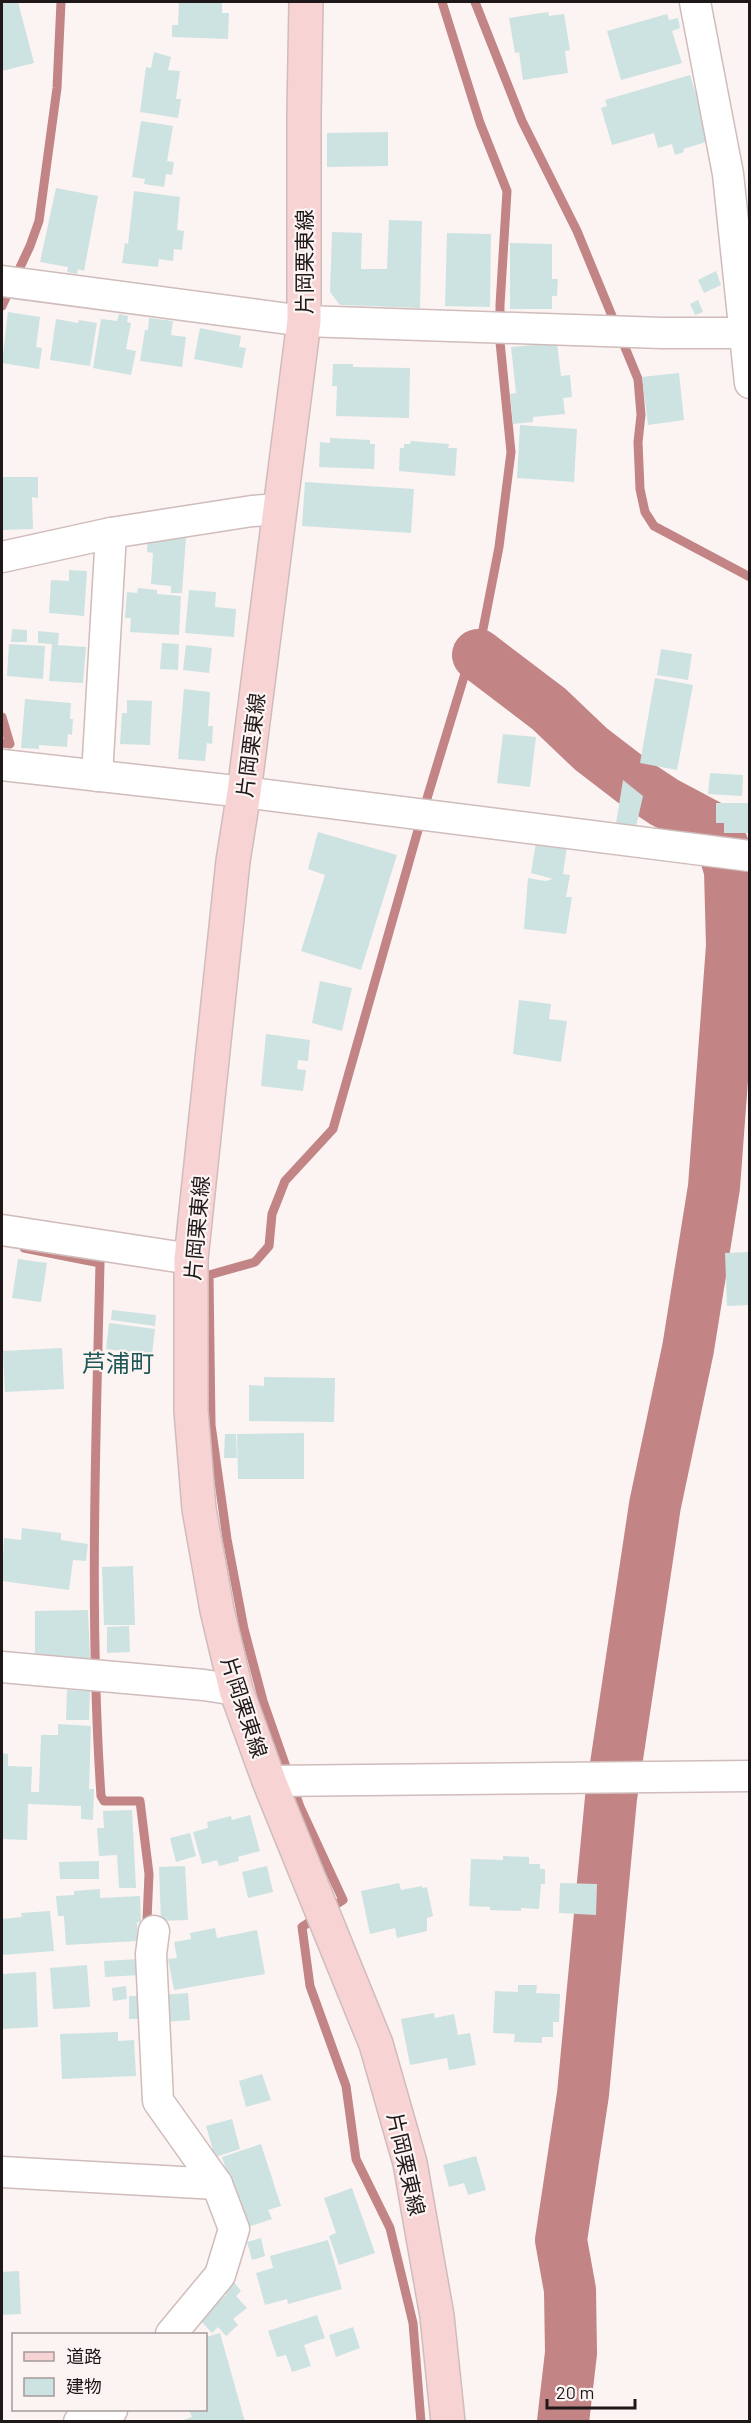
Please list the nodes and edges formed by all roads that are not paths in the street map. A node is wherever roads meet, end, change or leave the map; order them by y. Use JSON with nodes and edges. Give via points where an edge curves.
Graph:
{"nodes":[{"id":1,"x":306,"y":2,"type":"edge"},
{"id":2,"x":695,"y":2,"type":"edge"},
{"id":3,"x":2,"y":281,"type":"edge"},
{"id":4,"x":304,"y":321,"type":"junction"},
{"id":5,"x":745,"y":323,"type":"edge"},
{"id":6,"x":750,"y":383,"type":"edge"},
{"id":7,"x":280,"y":509,"type":"junction"},
{"id":8,"x":111,"y":532,"type":"junction"},
{"id":9,"x":2,"y":557,"type":"edge"},
{"id":10,"x":2,"y":765,"type":"edge"},
{"id":11,"x":97,"y":776,"type":"junction"},
{"id":12,"x":244,"y":792,"type":"junction"},
{"id":13,"x":750,"y":856,"type":"edge"},
{"id":14,"x":2,"y":1230,"type":"edge"},
{"id":15,"x":191,"y":1259,"type":"junction"},
{"id":16,"x":2,"y":1667,"type":"edge"},
{"id":17,"x":237,"y":1690,"type":"junction"},
{"id":18,"x":750,"y":1776,"type":"edge"},
{"id":19,"x":269,"y":1780,"type":"junction"},
{"id":20,"x":154,"y":1931,"type":"dead end"},
{"id":21,"x":2,"y":2172,"type":"edge"},
{"id":22,"x":217,"y":2184,"type":"junction"},
{"id":23,"x":172,"y":2333,"type":"edge"},
{"id":24,"x":110,"y":2415,"type":"edge"},
{"id":25,"x":79,"y":2421,"type":"edge"},
{"id":26,"x":448,"y":2421,"type":"edge"}],
"edges":[{"from":1,"to":4,"type":"main road","name":"片岡栗東線"},
{"from":2,"to":5,"type":"street","via":[[728,174]]},
{"from":3,"to":4,"type":"street"},
{"from":4,"to":5,"type":"street","via":[[650,333]]},
{"from":4,"to":7,"type":"main road","name":"片岡栗東線"},
{"from":5,"to":6,"type":"street"},
{"from":7,"to":8,"type":"street"},
{"from":7,"to":12,"type":"main road","name":"片岡栗東線"},
{"from":8,"to":9,"type":"street"},
{"from":8,"to":11,"type":"street"},
{"from":10,"to":11,"type":"street"},
{"from":11,"to":12,"type":"street"},
{"from":12,"to":13,"type":"street"},
{"from":12,"to":15,"type":"main road","name":"片岡栗東線","via":[[233,861]]},
{"from":14,"to":15,"type":"street"},
{"from":15,"to":17,"type":"main road","name":"片岡栗東線","via":[[191,1410],[199,1509],[217,1610]]},
{"from":16,"to":17,"type":"street"},
{"from":17,"to":19,"type":"main road","name":"片岡栗東線"},
{"from":18,"to":19,"type":"street"},
{"from":19,"to":26,"type":"main road","name":"片岡栗東線","via":[[376,2044],[407,2152],[436,2316]]},
{"from":20,"to":22,"type":"street","via":[[158,2101]]},
{"from":21,"to":22,"type":"street"},
{"from":22,"to":23,"type":"street","via":[[234,2229],[220,2275]]},
{"from":24,"to":25,"type":"street"}]}
